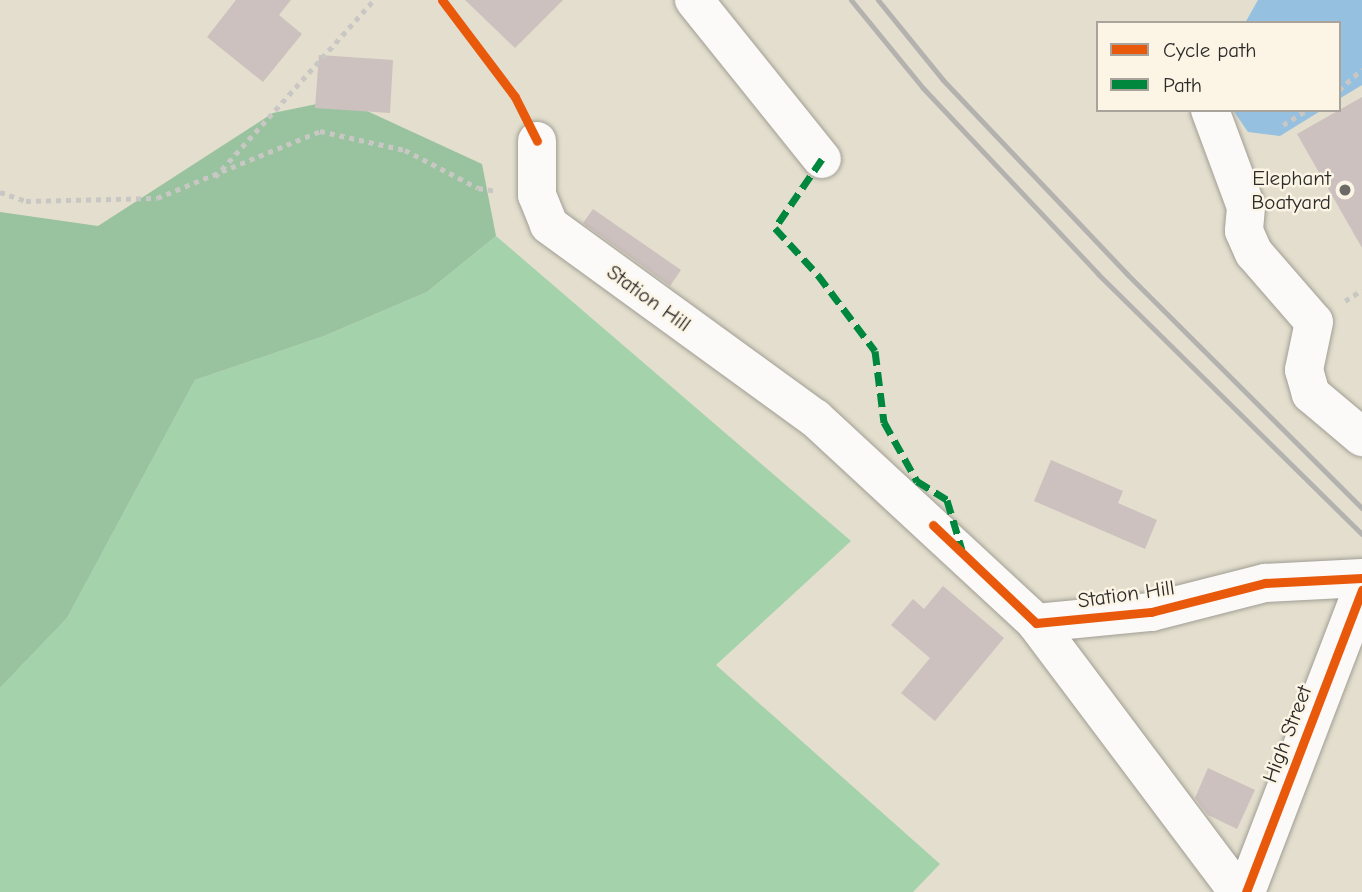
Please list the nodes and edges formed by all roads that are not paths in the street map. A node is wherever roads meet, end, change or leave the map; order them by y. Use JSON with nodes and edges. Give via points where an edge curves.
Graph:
{"nodes":[{"id":1,"x":694,"y":0,"type":"edge"},
{"id":2,"x":1211,"y":112,"type":"edge"},
{"id":3,"x":537,"y":141,"type":"dead end"},
{"id":4,"x":821,"y":159,"type":"dead end"},
{"id":5,"x":1362,"y":437,"type":"edge"},
{"id":6,"x":1362,"y":578,"type":"edge"},
{"id":7,"x":1362,"y":590,"type":"edge"},
{"id":8,"x":1036,"y":623,"type":"junction"},
{"id":9,"x":1238,"y":892,"type":"edge"},
{"id":10,"x":1246,"y":892,"type":"edge"}],
"edges":[{"from":1,"to":4,"type":"street"},
{"from":2,"to":5,"type":"street","via":[[1246,208],[1244,231],[1254,253],[1314,321],[1304,370],[1311,394]]},
{"from":3,"to":8,"type":"street","name":"Station Hill","via":[[537,195],[548,225],[815,418]]},
{"from":6,"to":8,"type":"street","name":"Station Hill","via":[[1265,583],[1151,612]]},
{"from":7,"to":10,"type":"street","name":"High Street"},
{"from":8,"to":9,"type":"street","name":"Station Hill"}]}
